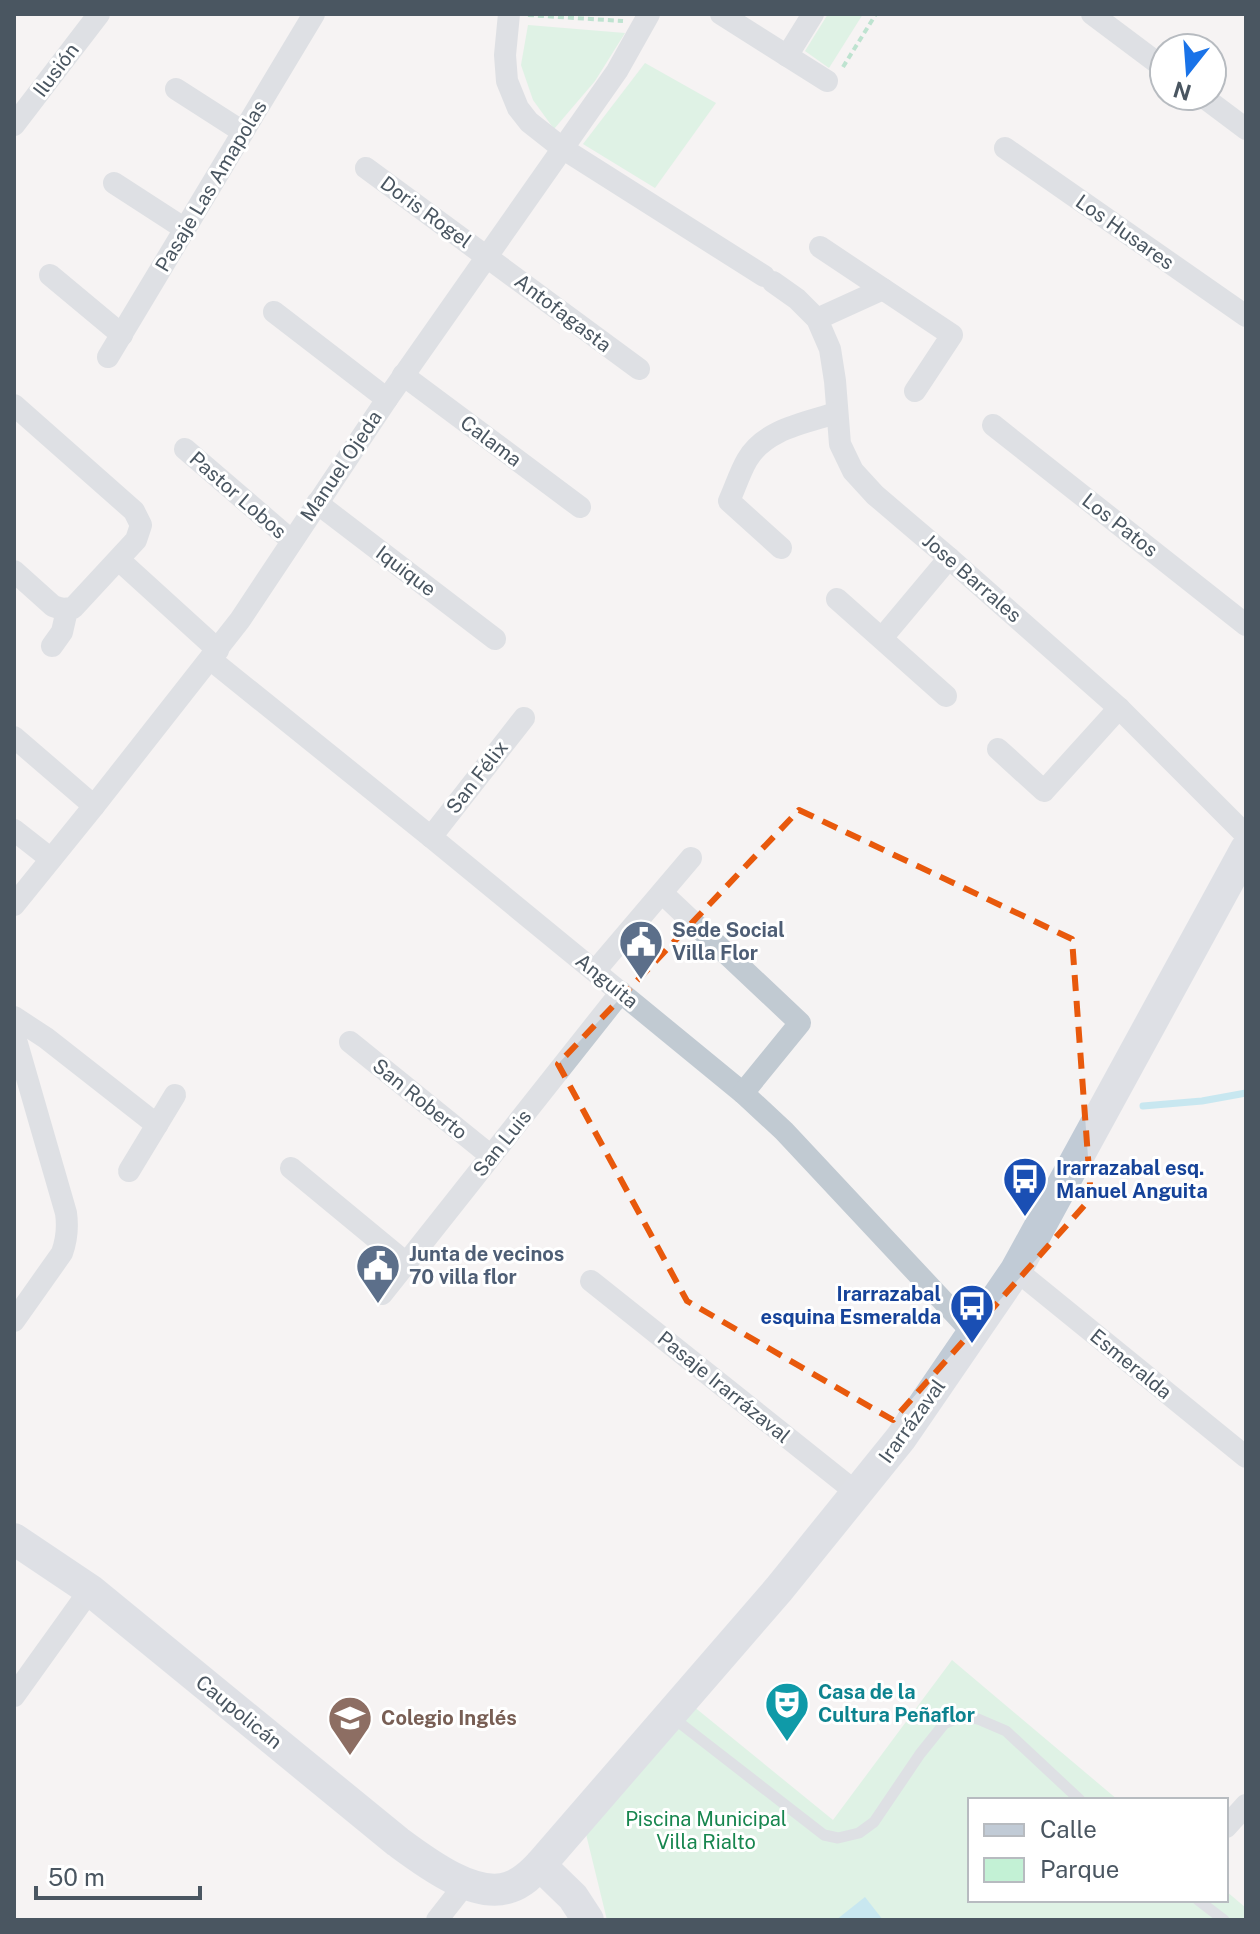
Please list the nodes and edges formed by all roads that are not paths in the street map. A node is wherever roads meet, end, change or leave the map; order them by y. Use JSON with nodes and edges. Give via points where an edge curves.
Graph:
{"nodes":[{"id":1,"x":99,"y":14,"type":"edge"},
{"id":2,"x":314,"y":14,"type":"edge"},
{"id":3,"x":509,"y":14,"type":"edge"},
{"id":4,"x":721,"y":14,"type":"edge"},
{"id":5,"x":813,"y":14,"type":"edge"},
{"id":6,"x":1092,"y":14,"type":"edge"},
{"id":7,"x":647,"y":18,"type":"edge"},
{"id":8,"x":787,"y":56,"type":"junction"},
{"id":9,"x":1148,"y":56,"type":"edge"},
{"id":10,"x":827,"y":81,"type":"road end"},
{"id":11,"x":176,"y":89,"type":"dead end"},
{"id":12,"x":1223,"y":112,"type":"edge"},
{"id":13,"x":14,"y":125,"type":"edge"},
{"id":14,"x":1246,"y":129,"type":"edge"},
{"id":15,"x":243,"y":132,"type":"junction"},
{"id":16,"x":562,"y":148,"type":"junction"},
{"id":17,"x":1005,"y":148,"type":"dead end"},
{"id":18,"x":366,"y":168,"type":"dead end"},
{"id":19,"x":114,"y":183,"type":"dead end"},
{"id":20,"x":185,"y":229,"type":"junction"},
{"id":21,"x":820,"y":247,"type":"dead end"},
{"id":22,"x":487,"y":256,"type":"junction"},
{"id":23,"x":50,"y":275,"type":"dead end"},
{"id":24,"x":883,"y":289,"type":"junction"},
{"id":25,"x":274,"y":312,"type":"dead end"},
{"id":26,"x":1246,"y":316,"type":"edge"},
{"id":27,"x":817,"y":319,"type":"junction"},
{"id":28,"x":122,"y":335,"type":"junction"},
{"id":29,"x":108,"y":357,"type":"dead end"},
{"id":30,"x":639,"y":369,"type":"dead end"},
{"id":31,"x":403,"y":375,"type":"junction"},
{"id":32,"x":915,"y":391,"type":"dead end"},
{"id":33,"x":387,"y":399,"type":"junction"},
{"id":34,"x":14,"y":405,"type":"edge"},
{"id":35,"x":836,"y":413,"type":"junction"},
{"id":36,"x":993,"y":425,"type":"dead end"},
{"id":37,"x":185,"y":449,"type":"dead end"},
{"id":38,"x":317,"y":503,"type":"junction"},
{"id":39,"x":580,"y":507,"type":"dead end"},
{"id":40,"x":292,"y":541,"type":"junction"},
{"id":41,"x":781,"y":548,"type":"dead end"},
{"id":42,"x":949,"y":558,"type":"junction"},
{"id":43,"x":119,"y":560,"type":"junction"},
{"id":44,"x":14,"y":571,"type":"edge"},
{"id":45,"x":837,"y":599,"type":"dead end"},
{"id":46,"x":67,"y":610,"type":"junction"},
{"id":47,"x":1246,"y":625,"type":"edge"},
{"id":48,"x":882,"y":638,"type":"junction"},
{"id":49,"x":495,"y":639,"type":"dead end"},
{"id":50,"x":52,"y":646,"type":"dead end"},
{"id":51,"x":214,"y":655,"type":"junction"},
{"id":52,"x":946,"y":696,"type":"dead end"},
{"id":53,"x":1119,"y":708,"type":"junction"},
{"id":54,"x":524,"y":718,"type":"dead end"},
{"id":55,"x":14,"y":737,"type":"edge"},
{"id":56,"x":998,"y":749,"type":"dead end"},
{"id":57,"x":94,"y":806,"type":"junction"},
{"id":58,"x":14,"y":830,"type":"edge"},
{"id":59,"x":1246,"y":835,"type":"edge"},
{"id":60,"x":431,"y":837,"type":"junction"},
{"id":61,"x":1246,"y":849,"type":"edge"},
{"id":62,"x":691,"y":858,"type":"dead end"},
{"id":63,"x":51,"y":859,"type":"junction"},
{"id":64,"x":662,"y":893,"type":"junction"},
{"id":65,"x":14,"y":905,"type":"edge"},
{"id":66,"x":595,"y":971,"type":"junction"},
{"id":67,"x":621,"y":992,"type":"junction"},
{"id":68,"x":14,"y":1017,"type":"edge"},
{"id":69,"x":14,"y":1033,"type":"edge"},
{"id":70,"x":350,"y":1042,"type":"dead end"},
{"id":71,"x":735,"y":1086,"type":"junction"},
{"id":72,"x":175,"y":1095,"type":"dead end"},
{"id":73,"x":157,"y":1125,"type":"junction"},
{"id":74,"x":491,"y":1156,"type":"junction"},
{"id":75,"x":291,"y":1168,"type":"dead end"},
{"id":76,"x":129,"y":1171,"type":"dead end"},
{"id":77,"x":406,"y":1263,"type":"junction"},
{"id":78,"x":1016,"y":1270,"type":"junction"},
{"id":79,"x":591,"y":1281,"type":"dead end"},
{"id":80,"x":382,"y":1294,"type":"dead end"},
{"id":81,"x":14,"y":1321,"type":"edge"},
{"id":82,"x":974,"y":1334,"type":"junction"},
{"id":83,"x":1246,"y":1457,"type":"edge"},
{"id":84,"x":857,"y":1493,"type":"junction"},
{"id":85,"x":14,"y":1539,"type":"edge"},
{"id":86,"x":90,"y":1590,"type":"junction"},
{"id":87,"x":14,"y":1696,"type":"edge"},
{"id":88,"x":669,"y":1716,"type":"junction"},
{"id":89,"x":1078,"y":1798,"type":"edge"},
{"id":90,"x":1246,"y":1805,"type":"edge"},
{"id":91,"x":1228,"y":1825,"type":"edge"},
{"id":92,"x":540,"y":1865,"type":"junction"},
{"id":93,"x":466,"y":1883,"type":"junction"},
{"id":94,"x":1201,"y":1902,"type":"edge"},
{"id":95,"x":437,"y":1920,"type":"edge"},
{"id":96,"x":588,"y":1920,"type":"edge"},
{"id":97,"x":1224,"y":1920,"type":"edge"}],
"edges":[{"from":1,"to":13,"type":"street","name":"Ilusión"},
{"from":2,"to":15,"type":"street","name":"Pasaje Las Amapolas"},
{"from":3,"to":16,"type":"street","name":"Jose Barrales","via":[[505,68],[511,93],[529,122]]},
{"from":4,"to":8,"type":"street"},
{"from":5,"to":8,"type":"street"},
{"from":6,"to":9,"type":"street"},
{"from":7,"to":16,"type":"street","name":"Manuel Ojeda"},
{"from":8,"to":10,"type":"street"},
{"from":11,"to":15,"type":"street"},
{"from":12,"to":14,"type":"street"},
{"from":15,"to":20,"type":"street","name":"Pasaje Las Amapolas"},
{"from":16,"to":22,"type":"street","name":"Manuel Ojeda"},
{"from":16,"to":27,"type":"street","name":"Jose Barrales","via":[[769,279]]},
{"from":17,"to":26,"type":"street","name":"Los Husares"},
{"from":18,"to":22,"type":"street","name":"Doris Rogel"},
{"from":19,"to":20,"type":"street"},
{"from":20,"to":28,"type":"street","name":"Pasaje Las Amapolas"},
{"from":21,"to":24,"type":"street"},
{"from":22,"to":30,"type":"street","name":"Antofagasta"},
{"from":22,"to":31,"type":"street","name":"Manuel Ojeda"},
{"from":23,"to":28,"type":"street"},
{"from":24,"to":27,"type":"street"},
{"from":24,"to":32,"type":"street","via":[[952,335]]},
{"from":25,"to":33,"type":"street"},
{"from":27,"to":35,"type":"street","name":"Jose Barrales","via":[[830,349]]},
{"from":28,"to":29,"type":"street","name":"Pasaje Las Amapolas"},
{"from":31,"to":33,"type":"street","name":"Manuel Ojeda"},
{"from":31,"to":39,"type":"street","name":"Calama"},
{"from":33,"to":38,"type":"street","name":"Manuel Ojeda"},
{"from":34,"to":43,"type":"street","via":[[139,518],[140,533]]},
{"from":35,"to":41,"type":"street","via":[[765,439],[748,458],[729,501]]},
{"from":35,"to":42,"type":"street","name":"Jose Barrales","via":[[840,444],[853,471]]},
{"from":36,"to":47,"type":"street","name":"Los Patos"},
{"from":37,"to":40,"type":"street","name":"Pastor Lobos"},
{"from":38,"to":40,"type":"street","name":"Manuel Ojeda"},
{"from":38,"to":49,"type":"street","name":"Iquique"},
{"from":40,"to":51,"type":"street","name":"Manuel Ojeda"},
{"from":42,"to":48,"type":"street"},
{"from":42,"to":53,"type":"street","name":"Jose Barrales"},
{"from":43,"to":46,"type":"street"},
{"from":43,"to":51,"type":"street","name":"Anguita"},
{"from":44,"to":46,"type":"street","via":[[53,606]]},
{"from":45,"to":48,"type":"street"},
{"from":46,"to":50,"type":"street"},
{"from":48,"to":52,"type":"street"},
{"from":51,"to":57,"type":"street","name":"Manuel Ojeda"},
{"from":51,"to":60,"type":"street","name":"Anguita"},
{"from":53,"to":56,"type":"street","via":[[1044,791]]},
{"from":53,"to":59,"type":"street","name":"Jose Barrales"},
{"from":54,"to":60,"type":"street","name":"San Félix"},
{"from":55,"to":57,"type":"street"},
{"from":57,"to":63,"type":"street","name":"Manuel Ojeda"},
{"from":58,"to":63,"type":"street"},
{"from":60,"to":66,"type":"street","name":"Anguita"},
{"from":61,"to":78,"type":"main road","name":"Irarrázaval"},
{"from":62,"to":64,"type":"street"},
{"from":63,"to":65,"type":"street","name":"Manuel Ojeda"},
{"from":64,"to":66,"type":"street"},
{"from":64,"to":71,"type":"street","via":[[800,1023]]},
{"from":66,"to":67,"type":"street","name":"Anguita"},
{"from":67,"to":71,"type":"street","name":"Anguita"},
{"from":67,"to":74,"type":"street","name":"San Luis"},
{"from":68,"to":73,"type":"street"},
{"from":69,"to":81,"type":"street","via":[[68,1226],[62,1253]]},
{"from":70,"to":74,"type":"street","name":"San Roberto"},
{"from":71,"to":82,"type":"street","name":"Anguita","via":[[784,1131]]},
{"from":72,"to":73,"type":"street"},
{"from":73,"to":76,"type":"street"},
{"from":74,"to":77,"type":"street","name":"San Luis"},
{"from":75,"to":77,"type":"street"},
{"from":77,"to":80,"type":"street","name":"San Luis"},
{"from":78,"to":82,"type":"main road","name":"Irarrázaval"},
{"from":78,"to":83,"type":"street","name":"Esmeralda"},
{"from":79,"to":84,"type":"street","name":"Pasaje Irarrázaval"},
{"from":82,"to":84,"type":"main road","name":"Irarrázaval"},
{"from":84,"to":88,"type":"main road","name":"Irarrázaval"},
{"from":85,"to":86,"type":"main road","name":"Caupolicán"},
{"from":86,"to":87,"type":"street"},
{"from":86,"to":93,"type":"main road","name":"Caupolicán","via":[[398,1842]]},
{"from":88,"to":89,"type":"lane","via":[[824,1835],[838,1838],[874,1822],[944,1724],[961,1716],[1006,1731]]},
{"from":88,"to":92,"type":"main road","name":"Irarrázaval"},
{"from":90,"to":91,"type":"street"},
{"from":92,"to":93,"type":"main road","name":"Irarrázaval","via":[[509,1888],[488,1890]]},
{"from":92,"to":96,"type":"main road"},
{"from":93,"to":95,"type":"street"},
{"from":94,"to":97,"type":"lane"}]}
